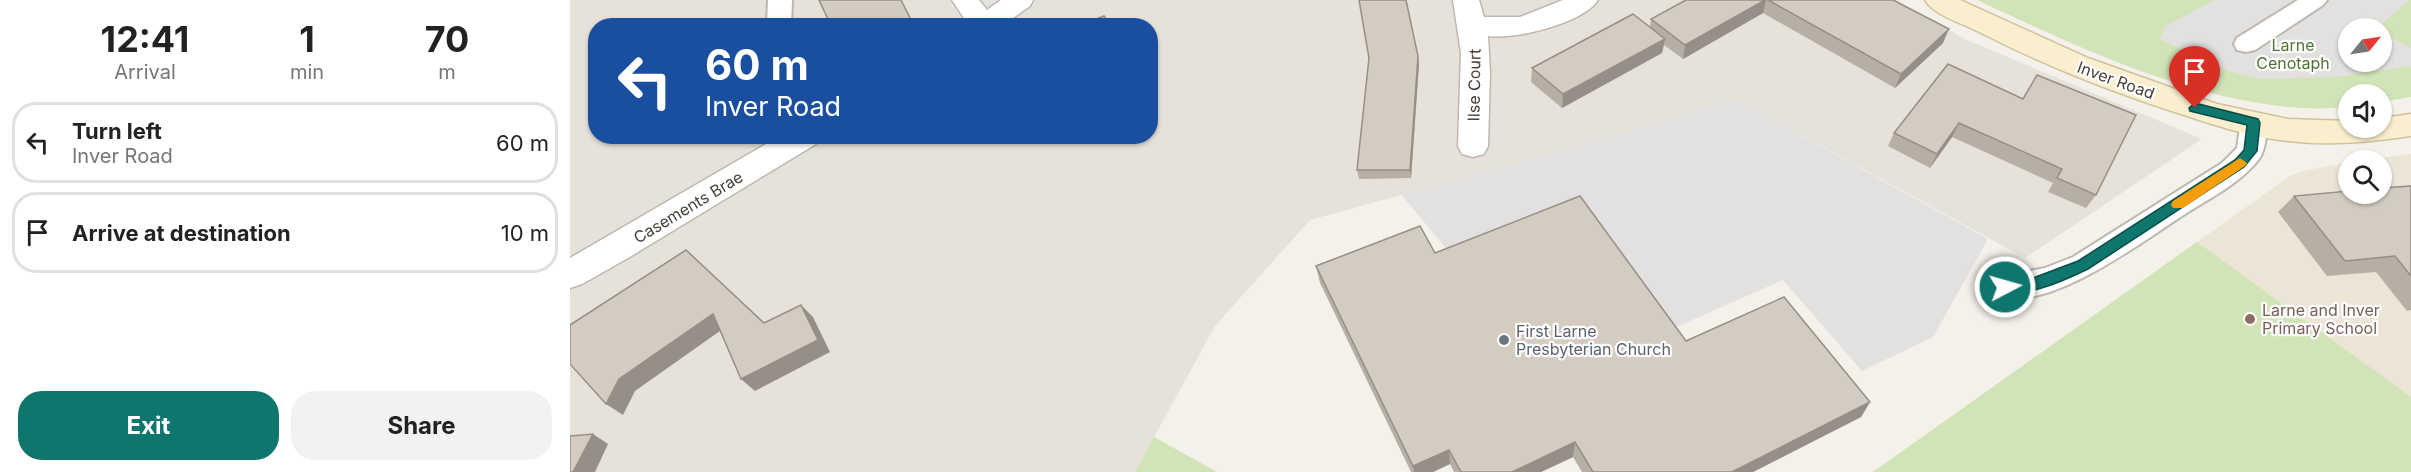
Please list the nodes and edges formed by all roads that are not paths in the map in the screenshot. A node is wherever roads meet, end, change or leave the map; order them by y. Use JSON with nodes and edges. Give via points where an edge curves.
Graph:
{"nodes":[{"id":1,"x":780,"y":0,"type":"edge"},
{"id":2,"x":965,"y":0,"type":"edge"},
{"id":3,"x":1020,"y":0,"type":"edge"},
{"id":4,"x":1585,"y":0,"type":"edge"},
{"id":5,"x":1938,"y":0,"type":"edge"},
{"id":6,"x":2315,"y":0,"type":"edge"},
{"id":7,"x":1470,"y":12,"type":"edge"},
{"id":8,"x":779,"y":18,"type":"edge"},
{"id":9,"x":978,"y":18,"type":"edge"},
{"id":10,"x":993,"y":18,"type":"edge"},
{"id":11,"x":2246,"y":44,"type":"dead end"},
{"id":12,"x":2254,"y":123,"type":"junction"},
{"id":13,"x":2411,"y":125,"type":"edge"},
{"id":14,"x":787,"y":144,"type":"edge"},
{"id":15,"x":1473,"y":146,"type":"dead end"},
{"id":16,"x":570,"y":273,"type":"edge"},
{"id":17,"x":2005,"y":287,"type":"dead end"}],
"edges":[{"from":1,"to":8,"type":"lane"},
{"from":2,"to":9,"type":"street"},
{"from":3,"to":10,"type":"street"},
{"from":4,"to":7,"type":"street","name":"Ilse Court","via":[[1542,18],[1499,29]]},
{"from":5,"to":12,"type":"street","name":"Inver Road","via":[[2085,69],[2179,103]]},
{"from":6,"to":11,"type":"lane"},
{"from":7,"to":15,"type":"street","name":"Ilse Court"},
{"from":12,"to":13,"type":"street","name":"Inver Road","via":[[2278,129],[2337,133]]},
{"from":12,"to":17,"type":"lane","via":[[2250,151],[2232,170],[2083,265],[2033,284]]},
{"from":14,"to":16,"type":"street","name":"Casements Brae"}]}
